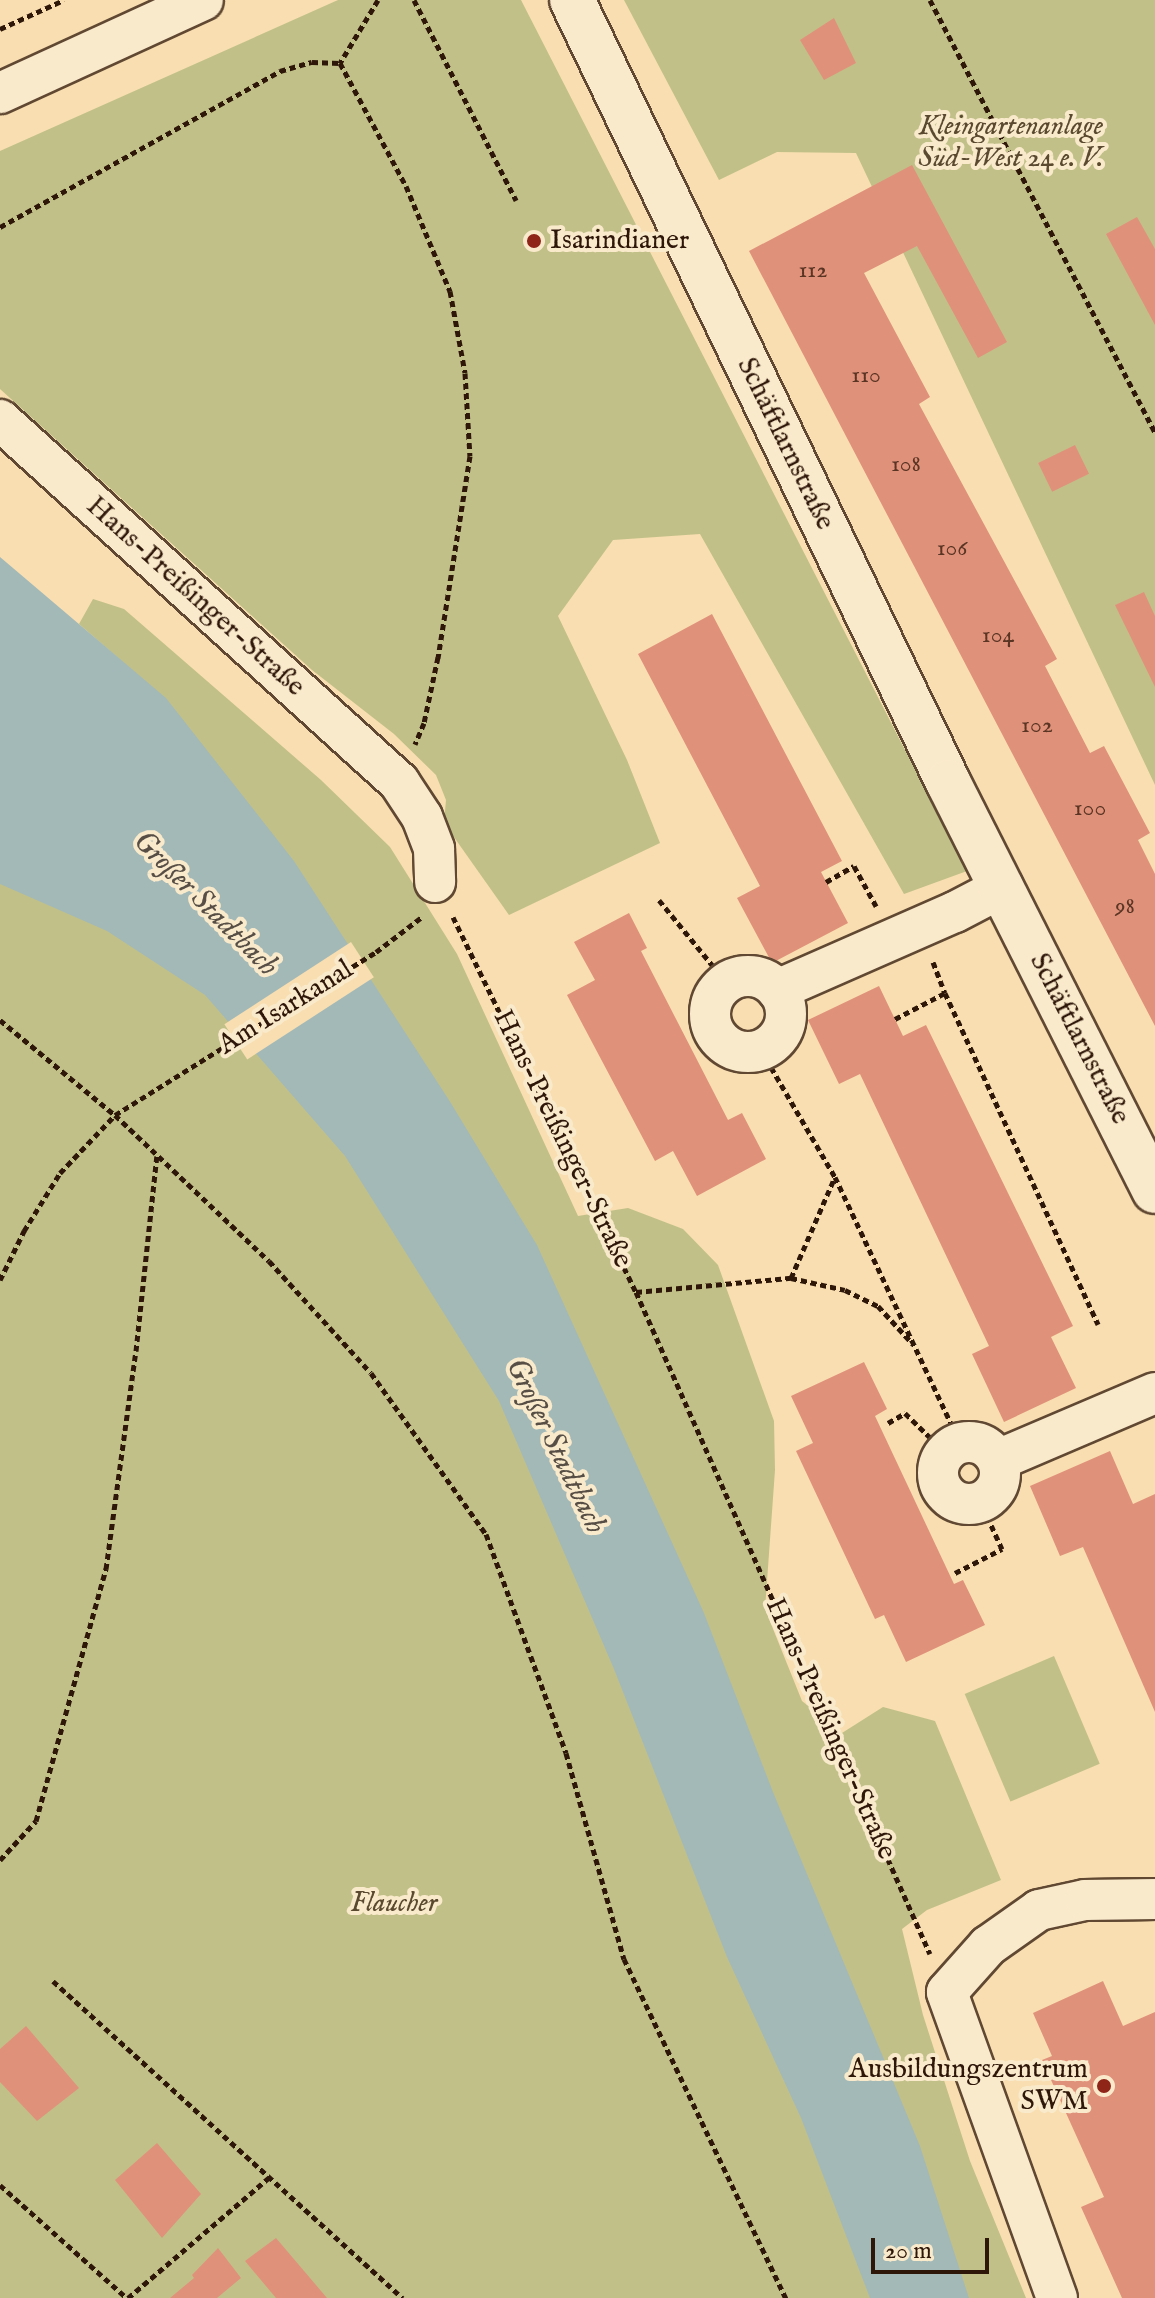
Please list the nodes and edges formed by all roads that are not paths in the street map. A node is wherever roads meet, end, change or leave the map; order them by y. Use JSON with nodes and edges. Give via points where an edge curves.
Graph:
{"nodes":[{"id":1,"x":203,"y":0,"type":"edge"},
{"id":2,"x":572,"y":0,"type":"edge"},
{"id":3,"x":0,"y":93,"type":"edge"},
{"id":4,"x":0,"y":420,"type":"edge"},
{"id":5,"x":435,"y":882,"type":"road end"},
{"id":6,"x":1003,"y":887,"type":"junction"},
{"id":7,"x":777,"y":990,"type":"junction"},
{"id":8,"x":1155,"y":1191,"type":"edge"},
{"id":9,"x":1155,"y":1393,"type":"edge"},
{"id":10,"x":998,"y":1460,"type":"junction"},
{"id":11,"x":1155,"y":1899,"type":"edge"},
{"id":12,"x":1057,"y":2298,"type":"edge"}],
"edges":[{"from":1,"to":3,"type":"street"},
{"from":2,"to":6,"type":"street","name":"Schäftlarnstraße"},
{"from":4,"to":5,"type":"street","name":"Hans-Preißinger-Straße","via":[[399,782],[422,817],[434,849]]},
{"from":6,"to":7,"type":"street"},
{"from":6,"to":8,"type":"street","name":"Schäftlarnstraße"},
{"from":7,"to":7,"type":"street","via":[[747,976],[727,983],[712,1002],[712,1028],[730,1048],[761,1050],[774,1042],[785,1021]]},
{"from":9,"to":10,"type":"street"},
{"from":10,"to":10,"type":"street","via":[[983,1444],[953,1448],[938,1471],[946,1495],[956,1502],[981,1503],[992,1496],[999,1485]]},
{"from":11,"to":12,"type":"street","via":[[1085,1900],[1039,1910],[988,1946],[947,1992]]}]}
